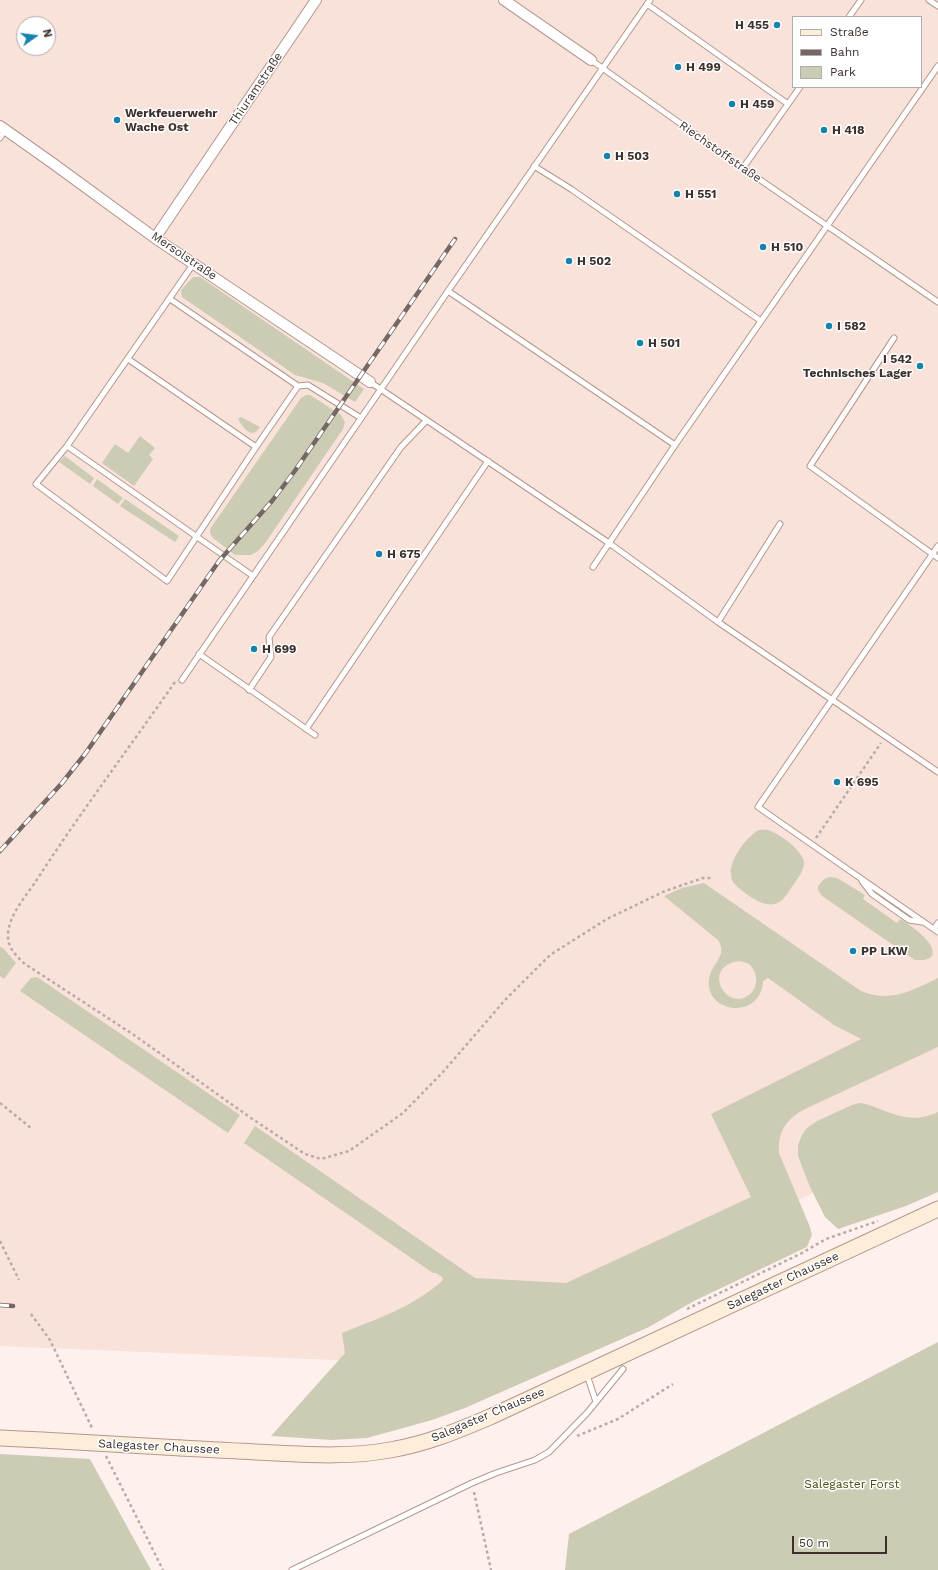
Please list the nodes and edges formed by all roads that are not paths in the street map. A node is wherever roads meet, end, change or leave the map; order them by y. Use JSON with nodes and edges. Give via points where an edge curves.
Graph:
{"nodes":[{"id":1,"x":316,"y":0,"type":"edge"},
{"id":2,"x":504,"y":0,"type":"edge"},
{"id":3,"x":861,"y":0,"type":"edge"},
{"id":4,"x":929,"y":0,"type":"edge"},
{"id":5,"x":648,"y":2,"type":"edge"},
{"id":6,"x":938,"y":6,"type":"edge"},
{"id":7,"x":850,"y":16,"type":"edge"},
{"id":8,"x":591,"y":60,"type":"joint"},
{"id":9,"x":938,"y":66,"type":"edge"},
{"id":10,"x":601,"y":68,"type":"junction"},
{"id":11,"x":799,"y":88,"type":"edge"},
{"id":12,"x":788,"y":104,"type":"junction"},
{"id":13,"x":2,"y":131,"type":"edge"},
{"id":14,"x":534,"y":166,"type":"junction"},
{"id":15,"x":743,"y":168,"type":"junction"},
{"id":16,"x":826,"y":226,"type":"junction"},
{"id":17,"x":156,"y":238,"type":"junction"},
{"id":18,"x":194,"y":263,"type":"junction"},
{"id":19,"x":448,"y":291,"type":"junction"},
{"id":20,"x":170,"y":299,"type":"junction"},
{"id":21,"x":938,"y":302,"type":"edge"},
{"id":22,"x":761,"y":321,"type":"junction"},
{"id":23,"x":894,"y":338,"type":"dead end"},
{"id":24,"x":128,"y":359,"type":"junction"},
{"id":25,"x":368,"y":380,"type":"joint"},
{"id":26,"x":298,"y":386,"type":"junction"},
{"id":27,"x":381,"y":389,"type":"junction"},
{"id":28,"x":361,"y":418,"type":"junction"},
{"id":29,"x":426,"y":421,"type":"junction"},
{"id":30,"x":675,"y":445,"type":"junction"},
{"id":31,"x":67,"y":446,"type":"junction"},
{"id":32,"x":256,"y":447,"type":"junction"},
{"id":33,"x":488,"y":461,"type":"junction"},
{"id":34,"x":780,"y":524,"type":"dead end"},
{"id":35,"x":197,"y":536,"type":"junction"},
{"id":36,"x":609,"y":543,"type":"junction"},
{"id":37,"x":938,"y":546,"type":"edge"},
{"id":38,"x":932,"y":554,"type":"junction"},
{"id":39,"x":938,"y":558,"type":"edge"},
{"id":40,"x":593,"y":566,"type":"dead end"},
{"id":41,"x":253,"y":576,"type":"junction"},
{"id":42,"x":718,"y":622,"type":"junction"},
{"id":43,"x":199,"y":654,"type":"junction"},
{"id":44,"x":182,"y":680,"type":"road end"},
{"id":45,"x":249,"y":690,"type":"junction"},
{"id":46,"x":832,"y":700,"type":"junction"},
{"id":47,"x":306,"y":729,"type":"junction"},
{"id":48,"x":315,"y":735,"type":"dead end"},
{"id":49,"x":938,"y":772,"type":"edge"},
{"id":50,"x":859,"y":876,"type":"junction"},
{"id":51,"x":925,"y":923,"type":"junction"},
{"id":52,"x":938,"y":924,"type":"edge"},
{"id":53,"x":936,"y":931,"type":"edge"},
{"id":54,"x":938,"y":1209,"type":"edge"},
{"id":55,"x":623,"y":1369,"type":"dead end"},
{"id":56,"x":585,"y":1372,"type":"junction"},
{"id":57,"x":596,"y":1402,"type":"junction"},
{"id":58,"x":0,"y":1438,"type":"edge"},
{"id":59,"x":292,"y":1570,"type":"edge"}],
"edges":[{"from":1,"to":17,"type":"street","name":"Thiuramstraße"},
{"from":2,"to":8,"type":"street","name":"Riechstoffstraße"},
{"from":3,"to":7,"type":"lane"},
{"from":4,"to":6,"type":"lane"},
{"from":5,"to":10,"type":"lane"},
{"from":5,"to":12,"type":"lane"},
{"from":8,"to":10,"type":"lane","name":"Riechstoffstraße"},
{"from":9,"to":16,"type":"lane"},
{"from":10,"to":14,"type":"lane"},
{"from":10,"to":15,"type":"lane","name":"Riechstoffstraße"},
{"from":11,"to":12,"type":"lane"},
{"from":12,"to":15,"type":"lane"},
{"from":13,"to":17,"type":"street","name":"Mersolstraße","via":[[51,162]]},
{"from":14,"to":19,"type":"lane"},
{"from":14,"to":22,"type":"lane"},
{"from":15,"to":16,"type":"lane","name":"Riechstoffstraße"},
{"from":16,"to":21,"type":"lane","name":"Riechstoffstraße"},
{"from":16,"to":22,"type":"lane"},
{"from":17,"to":18,"type":"street","name":"Mersolstraße"},
{"from":18,"to":20,"type":"lane"},
{"from":18,"to":25,"type":"street","name":"Mersolstraße"},
{"from":19,"to":27,"type":"lane"},
{"from":19,"to":30,"type":"lane"},
{"from":20,"to":24,"type":"lane"},
{"from":20,"to":26,"type":"lane"},
{"from":22,"to":30,"type":"lane"},
{"from":23,"to":38,"type":"lane","via":[[810,466]]},
{"from":24,"to":31,"type":"lane"},
{"from":24,"to":32,"type":"lane"},
{"from":25,"to":27,"type":"lane"},
{"from":26,"to":28,"type":"lane","via":[[308,385]]},
{"from":26,"to":32,"type":"lane"},
{"from":27,"to":28,"type":"lane"},
{"from":27,"to":29,"type":"lane"},
{"from":28,"to":41,"type":"lane"},
{"from":29,"to":33,"type":"lane"},
{"from":29,"to":45,"type":"lane","via":[[401,448],[269,637],[271,657]]},
{"from":30,"to":36,"type":"lane"},
{"from":31,"to":35,"type":"lane"},
{"from":31,"to":35,"type":"lane","via":[[36,484],[167,581]]},
{"from":32,"to":35,"type":"lane"},
{"from":33,"to":36,"type":"lane"},
{"from":33,"to":47,"type":"lane"},
{"from":34,"to":42,"type":"lane"},
{"from":35,"to":41,"type":"lane"},
{"from":36,"to":40,"type":"lane"},
{"from":36,"to":42,"type":"lane"},
{"from":37,"to":38,"type":"lane"},
{"from":38,"to":39,"type":"lane"},
{"from":38,"to":46,"type":"lane"},
{"from":41,"to":43,"type":"lane"},
{"from":42,"to":46,"type":"lane"},
{"from":43,"to":44,"type":"lane"},
{"from":43,"to":45,"type":"lane"},
{"from":45,"to":47,"type":"lane"},
{"from":46,"to":49,"type":"lane"},
{"from":46,"to":50,"type":"lane","via":[[758,807]]},
{"from":47,"to":48,"type":"lane"},
{"from":50,"to":51,"type":"lane"},
{"from":50,"to":51,"type":"lane","via":[[872,894],[897,912],[909,920]]},
{"from":51,"to":53,"type":"lane"},
{"from":52,"to":53,"type":"lane"},
{"from":54,"to":56,"type":"main road","name":"Salegaster Chaussee"},
{"from":55,"to":57,"type":"lane"},
{"from":56,"to":57,"type":"lane"},
{"from":56,"to":58,"type":"main road","name":"Salegaster Chaussee","bridge":true,"via":[[457,1431],[432,1440],[362,1454],[326,1456]]},
{"from":57,"to":59,"type":"lane","via":[[562,1441],[535,1460],[472,1483]]}]}
